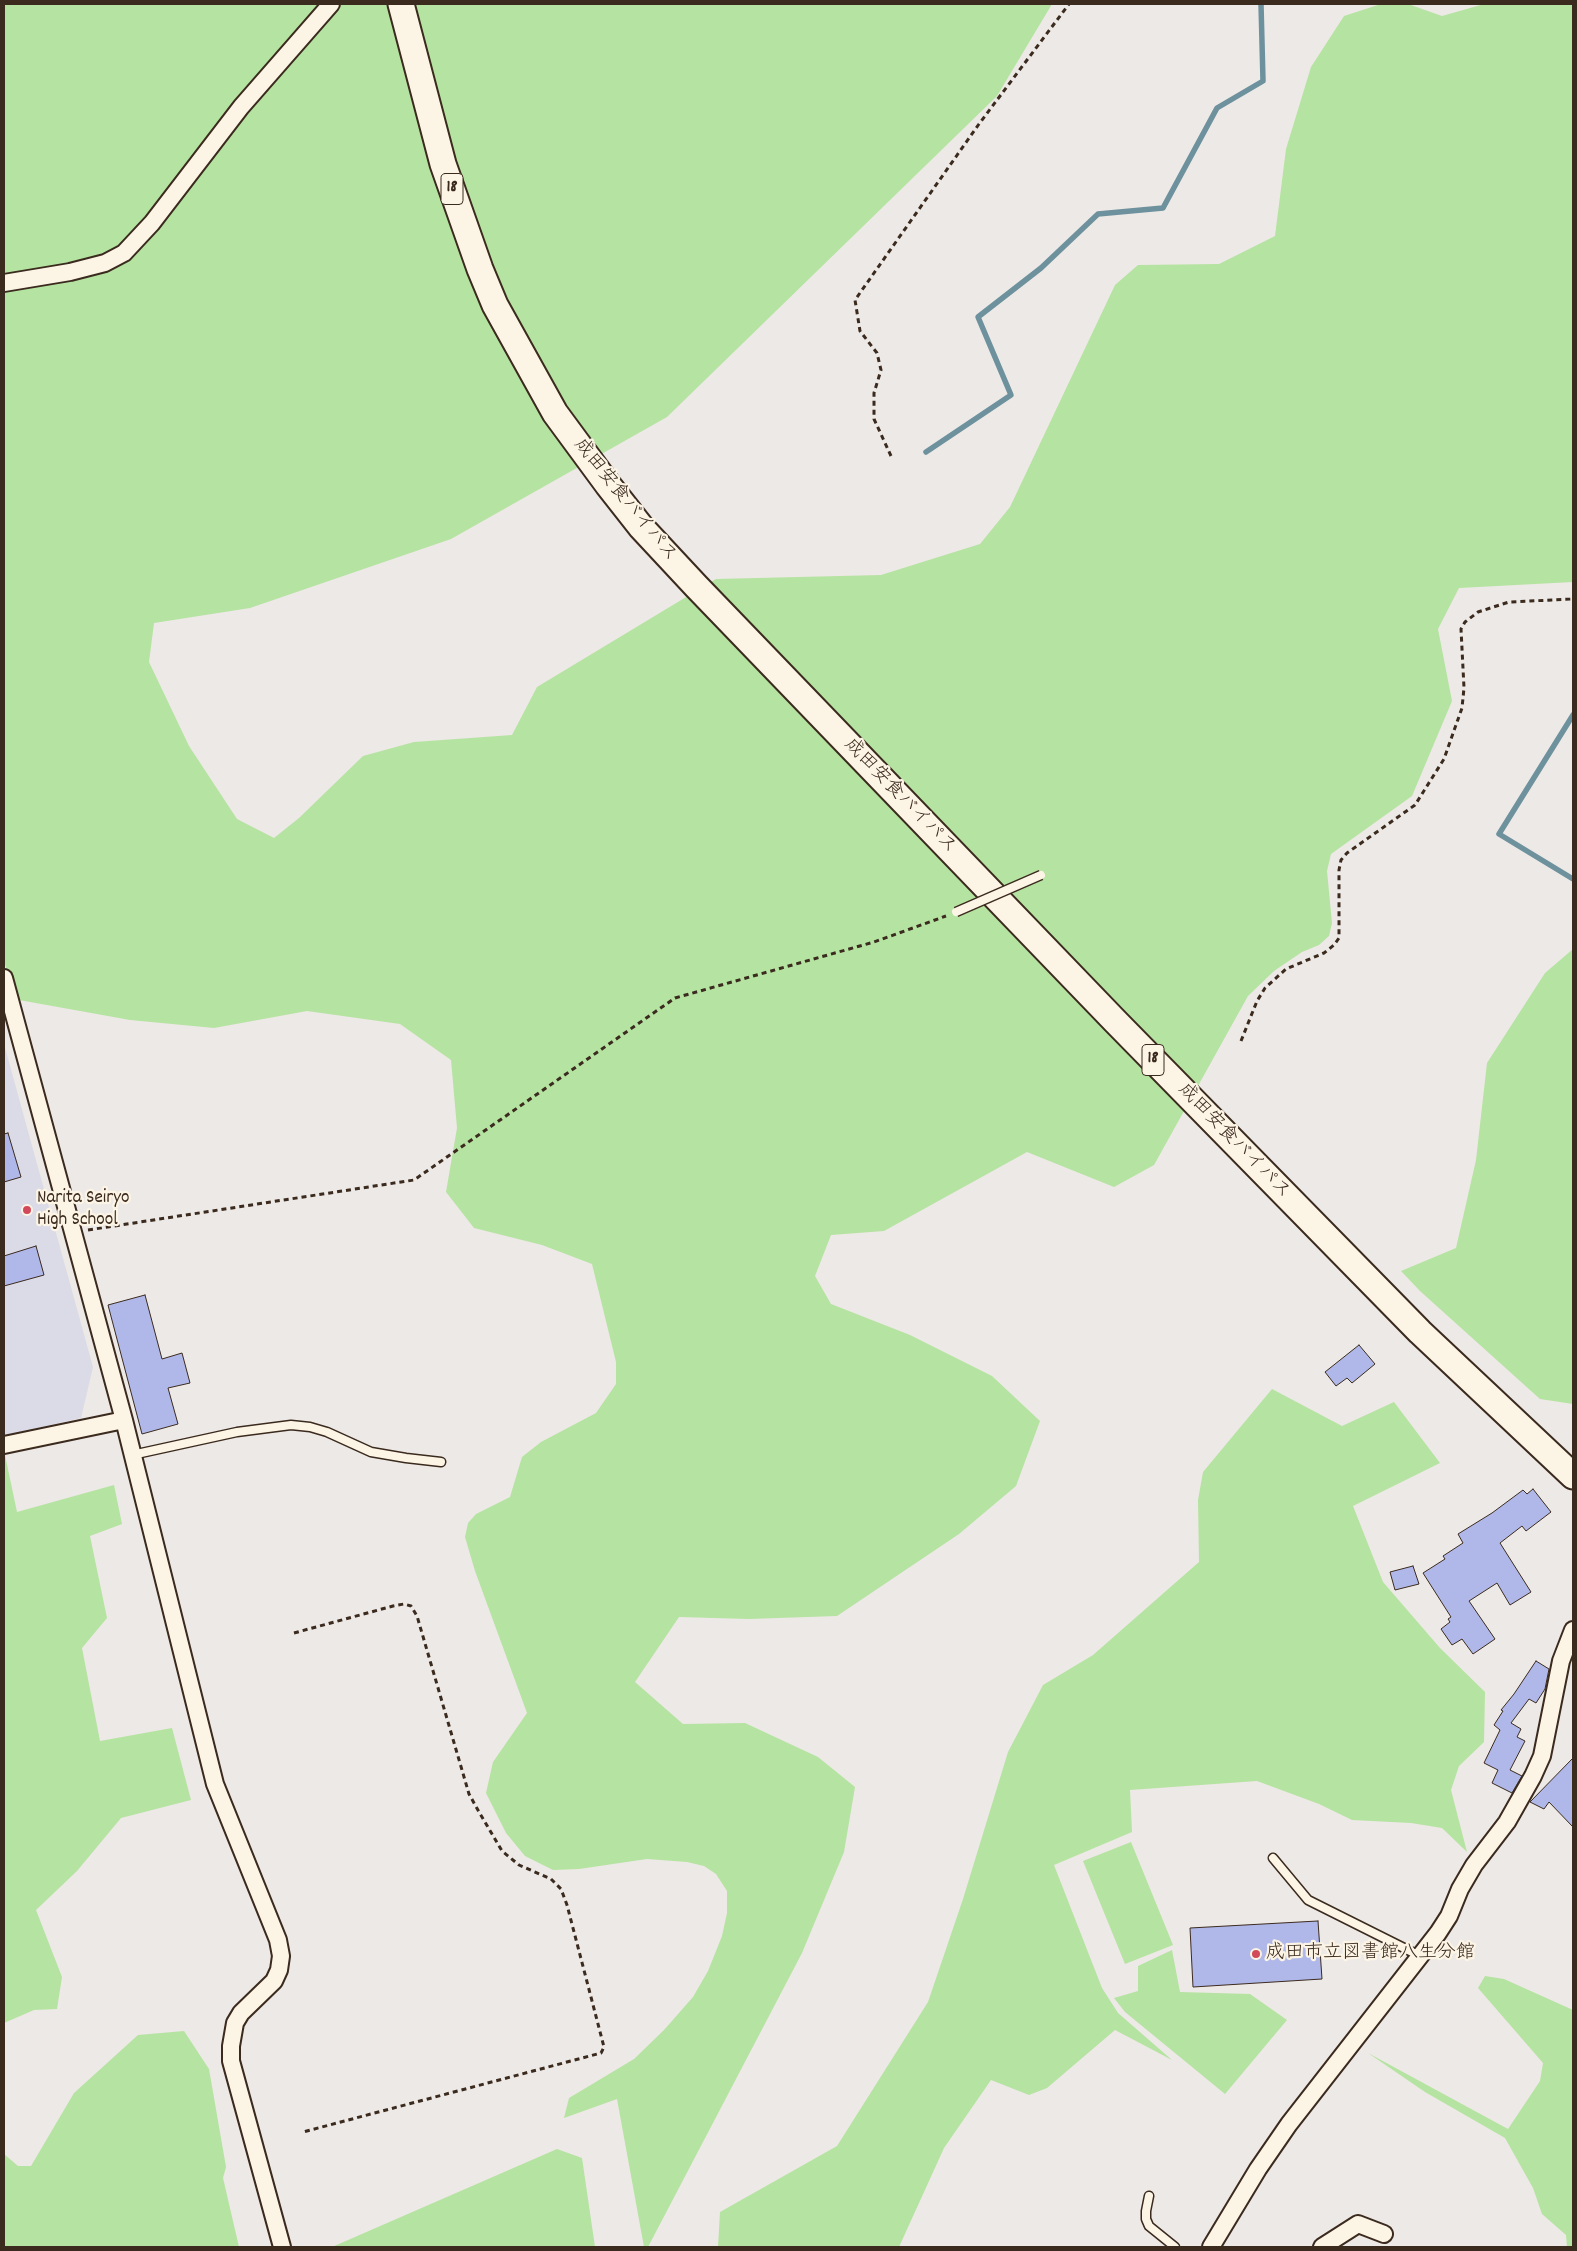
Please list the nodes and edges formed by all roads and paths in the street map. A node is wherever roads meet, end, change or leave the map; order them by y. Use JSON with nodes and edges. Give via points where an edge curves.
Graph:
{"nodes":[{"id":1,"x":332,"y":4,"type":"edge"},
{"id":2,"x":401,"y":4,"type":"edge"},
{"id":3,"x":1069,"y":4,"type":"edge"},
{"id":4,"x":4,"y":283,"type":"edge"},
{"id":5,"x":891,"y":456,"type":"dead end"},
{"id":6,"x":1573,"y":599,"type":"edge"},
{"id":7,"x":1041,"y":875,"type":"dead end"},
{"id":8,"x":956,"y":912,"type":"joint"},
{"id":9,"x":4,"y":978,"type":"edge"},
{"id":10,"x":1241,"y":1041,"type":"dead end"},
{"id":11,"x":73,"y":1232,"type":"junction"},
{"id":12,"x":124,"y":1420,"type":"junction"},
{"id":13,"x":4,"y":1444,"type":"edge"},
{"id":14,"x":132,"y":1455,"type":"junction"},
{"id":15,"x":441,"y":1462,"type":"dead end"},
{"id":16,"x":1573,"y":1476,"type":"edge"},
{"id":17,"x":1573,"y":1630,"type":"edge"},
{"id":18,"x":294,"y":1633,"type":"dead end"},
{"id":19,"x":1273,"y":1858,"type":"dead end"},
{"id":20,"x":1420,"y":1956,"type":"junction"},
{"id":21,"x":303,"y":2132,"type":"dead end"},
{"id":22,"x":1149,"y":2196,"type":"dead end"},
{"id":23,"x":1384,"y":2234,"type":"dead end"},
{"id":24,"x":282,"y":2247,"type":"edge"},
{"id":25,"x":1175,"y":2247,"type":"edge"},
{"id":26,"x":1211,"y":2247,"type":"edge"},
{"id":27,"x":1322,"y":2247,"type":"edge"}],
"edges":[{"from":1,"to":4,"type":"street","via":[[241,107],[152,223],[124,253],[105,263],[70,272]]},
{"from":2,"to":16,"type":"main road","name":"成田安食バイパス","number":"18","via":[[443,164],[464,229],[495,305],[555,413],[641,527],[1345,1256],[1420,1332]]},
{"from":3,"to":5,"type":"path","via":[[979,124],[855,300],[860,331],[877,352],[881,370],[874,393],[874,419]]},
{"from":6,"to":10,"type":"path","via":[[1509,602],[1478,612],[1465,622],[1461,630],[1462,708],[1444,759],[1416,805],[1347,853],[1339,870],[1339,938],[1324,953],[1286,969],[1265,988]]},
{"from":7,"to":8,"type":"lane","bridge":true},
{"from":8,"to":11,"type":"path","via":[[874,942],[675,998],[414,1180]]},
{"from":9,"to":11,"type":"street"},
{"from":11,"to":12,"type":"street"},
{"from":12,"to":13,"type":"street"},
{"from":12,"to":14,"type":"street"},
{"from":14,"to":15,"type":"lane","via":[[245,1431],[291,1425],[318,1430],[371,1452]]},
{"from":14,"to":24,"type":"street","via":[[215,1784],[278,1940],[279,1970],[274,1981],[235,2023],[231,2061]]},
{"from":17,"to":20,"type":"street","via":[[1562,1661],[1542,1756],[1533,1776],[1507,1822],[1465,1881],[1449,1916]]},
{"from":18,"to":21,"type":"path","via":[[393,1606],[411,1606],[417,1616],[469,1794],[502,1851],[519,1866],[551,1879],[561,1889],[604,2047],[601,2053]]},
{"from":19,"to":20,"type":"lane","via":[[1308,1900]]},
{"from":20,"to":26,"type":"street","via":[[1289,2124]]},
{"from":22,"to":25,"type":"lane","via":[[1146,2219],[1149,2226]]},
{"from":23,"to":27,"type":"street","via":[[1358,2224]]}]}
